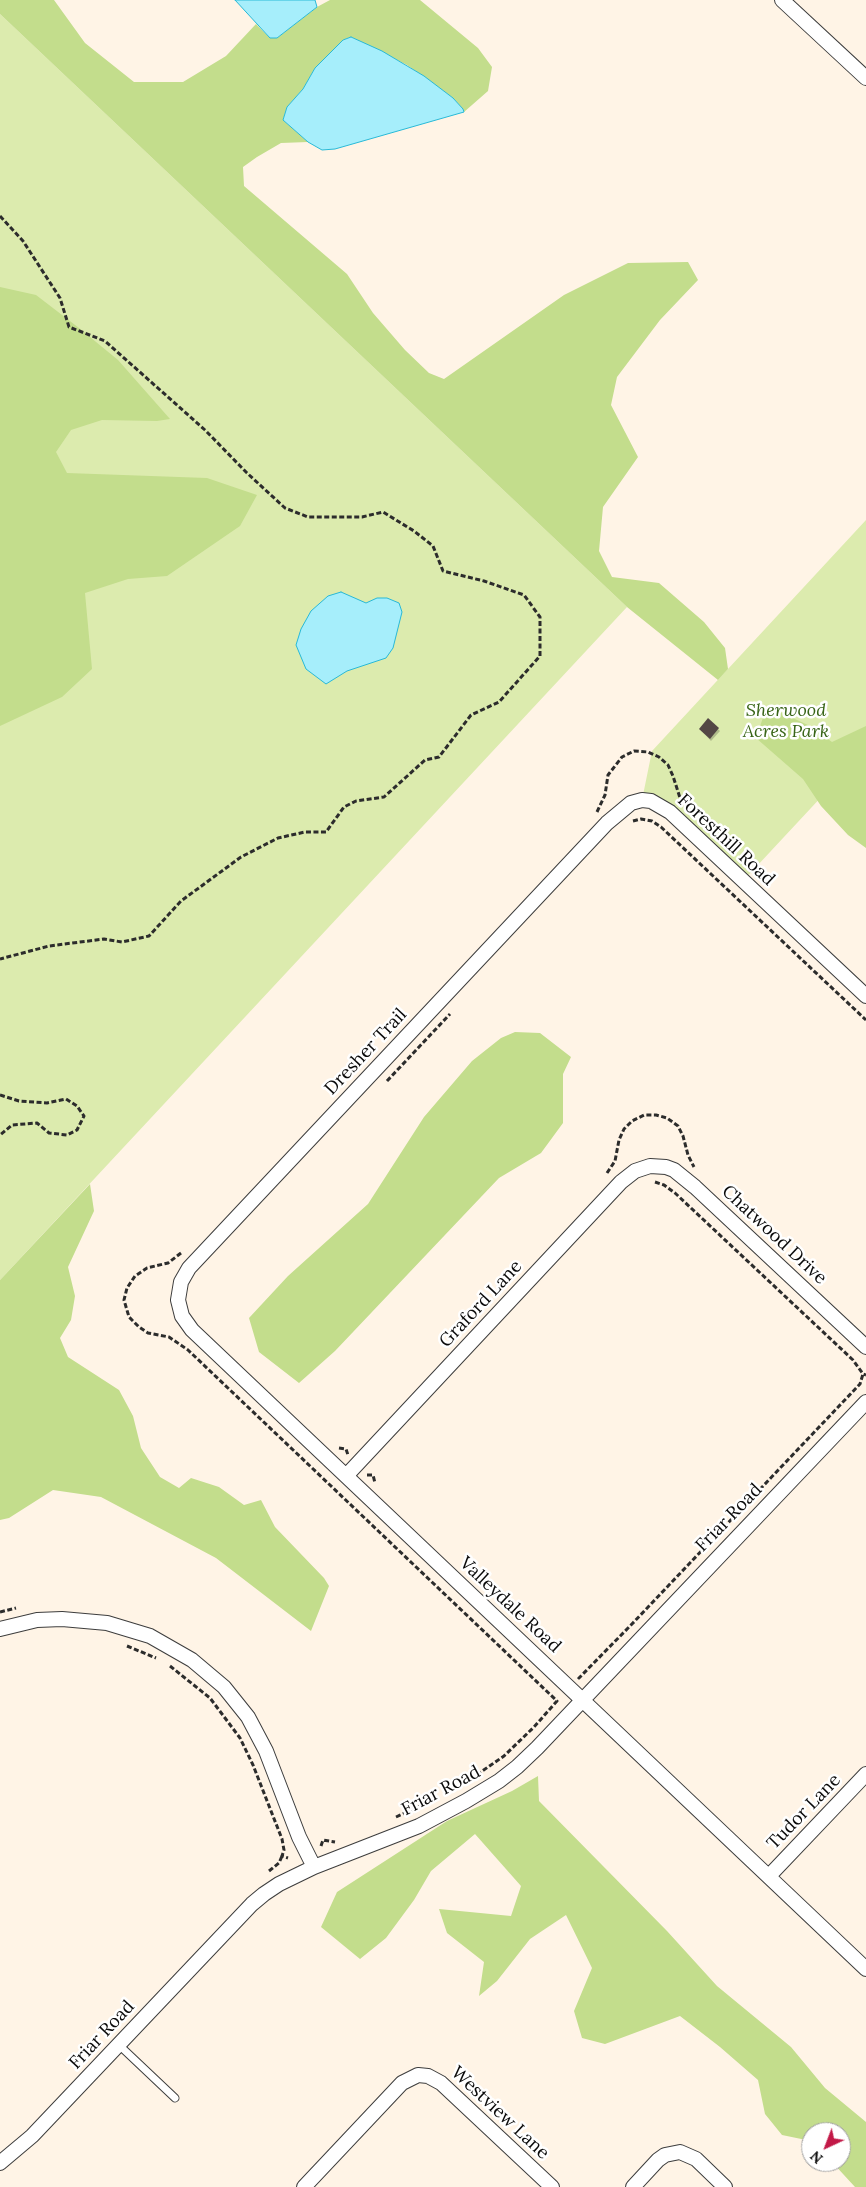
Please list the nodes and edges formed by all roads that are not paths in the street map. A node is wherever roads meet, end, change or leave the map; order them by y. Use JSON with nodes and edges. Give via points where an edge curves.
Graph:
{"nodes":[{"id":1,"x":782,"y":0,"type":"edge"},
{"id":2,"x":866,"y":78,"type":"edge"},
{"id":3,"x":556,"y":876,"type":"joint"},
{"id":4,"x":866,"y":996,"type":"edge"},
{"id":5,"x":650,"y":1166,"type":"joint"},
{"id":6,"x":202,"y":1254,"type":"joint"},
{"id":7,"x":866,"y":1347,"type":"edge"},
{"id":8,"x":866,"y":1402,"type":"edge"},
{"id":9,"x":346,"y":1476,"type":"junction"},
{"id":10,"x":0,"y":1629,"type":"edge"},
{"id":11,"x":583,"y":1699,"type":"junction"},
{"id":12,"x":866,"y":1774,"type":"edge"},
{"id":13,"x":314,"y":1867,"type":"junction"},
{"id":14,"x":769,"y":1876,"type":"junction"},
{"id":15,"x":866,"y":1969,"type":"edge"},
{"id":16,"x":119,"y":2045,"type":"junction"},
{"id":17,"x":176,"y":2098,"type":"dead end"},
{"id":18,"x":0,"y":2163,"type":"edge"},
{"id":19,"x":304,"y":2187,"type":"edge"},
{"id":20,"x":552,"y":2187,"type":"edge"},
{"id":21,"x":633,"y":2187,"type":"edge"},
{"id":22,"x":725,"y":2187,"type":"edge"}],
"edges":[{"from":1,"to":2,"type":"street"},
{"from":3,"to":4,"type":"street","name":"Foresthill Road","via":[[621,810],[631,803],[651,801],[670,812]]},
{"from":3,"to":6,"type":"street","name":"Dresher Trail"},
{"from":5,"to":7,"type":"street","name":"Chatwood Drive","via":[[674,1170],[695,1187]]},
{"from":5,"to":9,"type":"street","name":"Graford Lane","via":[[635,1171],[621,1182]]},
{"from":6,"to":9,"type":"street","name":"Valleydale Road","via":[[184,1275],[178,1291],[179,1307],[186,1324]]},
{"from":8,"to":11,"type":"street","name":"Friar Road"},
{"from":9,"to":11,"type":"street","name":"Valleydale Road"},
{"from":10,"to":13,"type":"street","via":[[62,1618],[107,1623],[172,1646],[197,1664],[214,1677],[237,1703],[256,1732]]},
{"from":11,"to":13,"type":"street","name":"Friar Road","via":[[537,1748],[499,1781],[419,1826]]},
{"from":11,"to":14,"type":"street","name":"Valleydale Road"},
{"from":12,"to":14,"type":"street","name":"Tudor Lane"},
{"from":13,"to":16,"type":"street","name":"Friar Road","via":[[279,1884],[252,1904]]},
{"from":14,"to":15,"type":"street","name":"Valleydale Road"},
{"from":16,"to":17,"type":"lane"},
{"from":16,"to":18,"type":"street","name":"Friar Road","via":[[32,2136]]},
{"from":19,"to":20,"type":"street","name":"Westview Lane","via":[[402,2083],[418,2075],[441,2083]]},
{"from":21,"to":22,"type":"street","via":[[658,2160],[673,2152],[686,2153],[696,2159]]}]}
